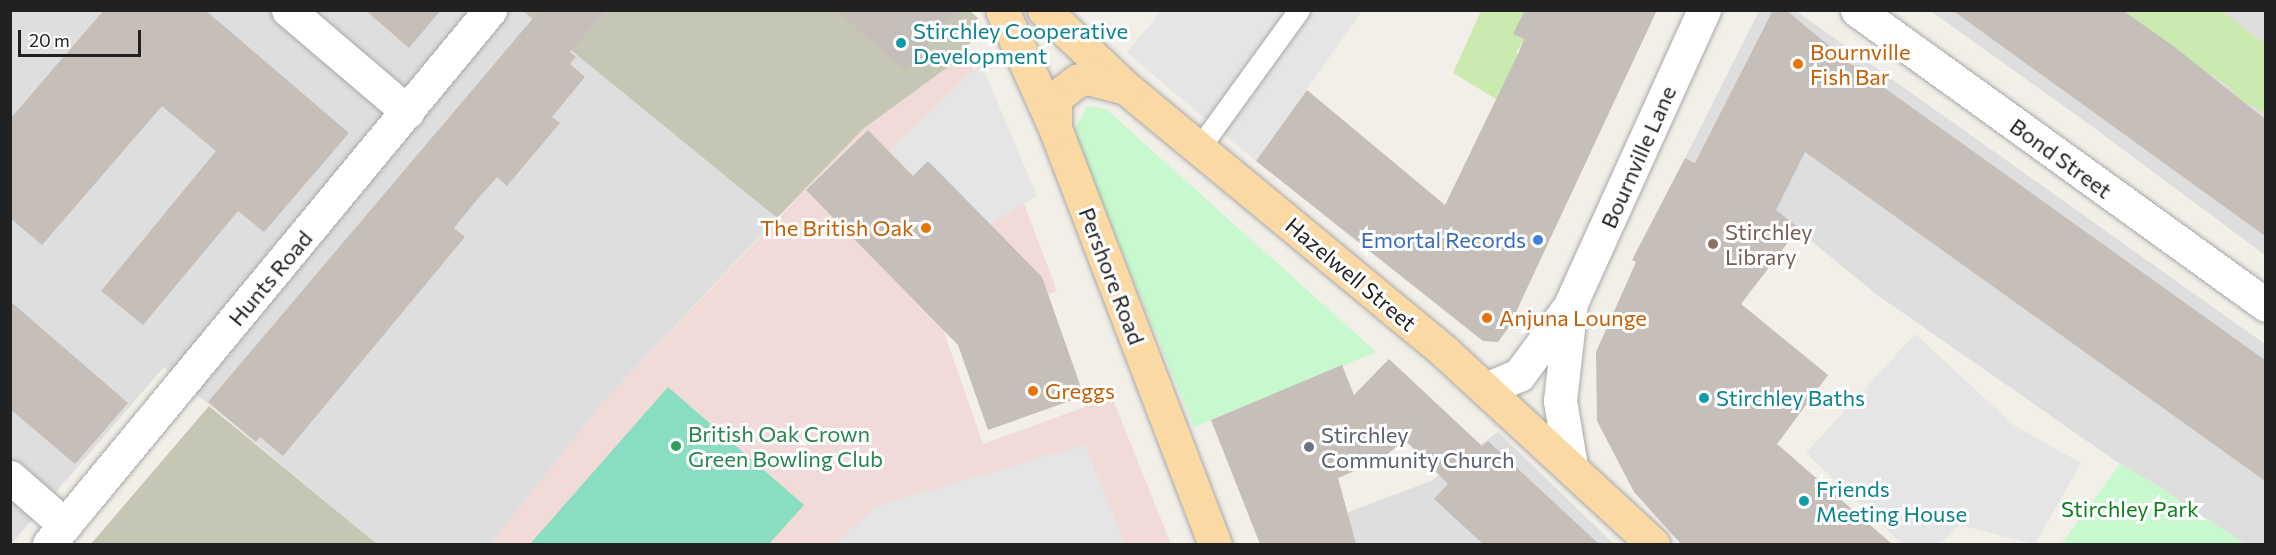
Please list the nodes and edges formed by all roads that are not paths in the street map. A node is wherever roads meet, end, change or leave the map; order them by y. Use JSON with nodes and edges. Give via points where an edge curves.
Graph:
{"nodes":[{"id":1,"x":288,"y":10,"type":"edge"},
{"id":2,"x":490,"y":10,"type":"edge"},
{"id":3,"x":1002,"y":10,"type":"edge"},
{"id":4,"x":1044,"y":10,"type":"edge"},
{"id":5,"x":1299,"y":10,"type":"edge"},
{"id":6,"x":1704,"y":10,"type":"edge"},
{"id":7,"x":1857,"y":10,"type":"edge"},
{"id":8,"x":1126,"y":88,"type":"junction"},
{"id":9,"x":408,"y":111,"type":"junction"},
{"id":10,"x":1055,"y":128,"type":"junction"},
{"id":11,"x":1199,"y":148,"type":"junction"},
{"id":12,"x":1571,"y":303,"type":"junction"},
{"id":13,"x":2265,"y":305,"type":"edge"},
{"id":14,"x":1486,"y":389,"type":"junction"},
{"id":15,"x":1571,"y":466,"type":"junction"},
{"id":16,"x":10,"y":477,"type":"edge"},
{"id":17,"x":57,"y":535,"type":"edge"},
{"id":18,"x":1215,"y":544,"type":"edge"},
{"id":19,"x":1653,"y":544,"type":"edge"}],
"edges":[{"from":1,"to":9,"type":"street"},
{"from":2,"to":9,"type":"street","name":"Hunts Road"},
{"from":3,"to":10,"type":"main road","name":"Pershore Road"},
{"from":4,"to":8,"type":"main road","name":"Hazelwell Street"},
{"from":5,"to":11,"type":"lane"},
{"from":6,"to":12,"type":"street","name":"Bournville Lane"},
{"from":7,"to":13,"type":"street","name":"Bond Street"},
{"from":8,"to":10,"type":"main road","via":[[1088,78],[1077,81],[1055,98]]},
{"from":8,"to":11,"type":"main road","name":"Hazelwell Street"},
{"from":9,"to":17,"type":"street","name":"Hunts Road"},
{"from":10,"to":18,"type":"main road","name":"Pershore Road"},
{"from":11,"to":14,"type":"main road","name":"Hazelwell Street"},
{"from":12,"to":14,"type":"street","name":"Bournville Lane","via":[[1519,375]]},
{"from":12,"to":15,"type":"street","name":"Bournville Lane","via":[[1560,401]]},
{"from":14,"to":15,"type":"main road","name":"Hazelwell Street"},
{"from":15,"to":19,"type":"main road","name":"Hazelwell Street"},
{"from":16,"to":17,"type":"street"}]}
